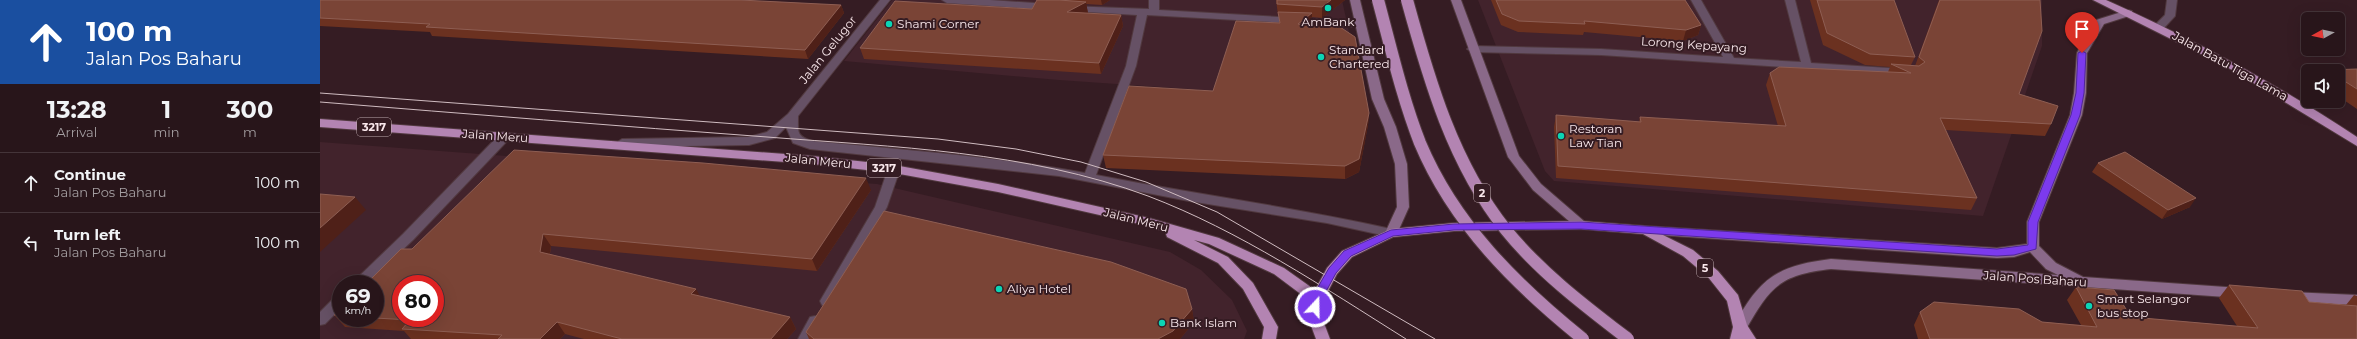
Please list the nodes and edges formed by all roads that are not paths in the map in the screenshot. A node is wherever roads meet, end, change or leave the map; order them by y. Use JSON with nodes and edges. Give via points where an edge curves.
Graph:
{"nodes":[{"id":1,"x":885,"y":0,"type":"edge"},
{"id":2,"x":947,"y":0,"type":"edge"},
{"id":3,"x":1154,"y":0,"type":"edge"},
{"id":4,"x":1355,"y":0,"type":"edge"},
{"id":5,"x":1378,"y":0,"type":"edge"},
{"id":6,"x":1407,"y":0,"type":"edge"},
{"id":7,"x":1456,"y":0,"type":"edge"},
{"id":8,"x":1696,"y":0,"type":"edge"},
{"id":9,"x":1790,"y":0,"type":"edge"},
{"id":10,"x":2098,"y":0,"type":"edge"},
{"id":11,"x":2172,"y":0,"type":"edge"},
{"id":12,"x":1149,"y":12,"type":"junction"},
{"id":13,"x":2128,"y":13,"type":"junction"},
{"id":14,"x":1361,"y":24,"type":"junction"},
{"id":15,"x":2159,"y":27,"type":"junction"},
{"id":16,"x":1472,"y":50,"type":"junction"},
{"id":17,"x":1730,"y":61,"type":"junction"},
{"id":18,"x":1807,"y":66,"type":"junction"},
{"id":19,"x":1914,"y":72,"type":"edge"},
{"id":20,"x":792,"y":116,"type":"junction"},
{"id":21,"x":320,"y":123,"type":"edge"},
{"id":22,"x":505,"y":136,"type":"junction"},
{"id":23,"x":2357,"y":142,"type":"edge"},
{"id":24,"x":602,"y":144,"type":"junction"},
{"id":25,"x":894,"y":170,"type":"junction"},
{"id":26,"x":1089,"y":178,"type":"junction"},
{"id":27,"x":1149,"y":222,"type":"junction"},
{"id":28,"x":1581,"y":225,"type":"junction"},
{"id":29,"x":1645,"y":230,"type":"junction"},
{"id":30,"x":1391,"y":233,"type":"junction"},
{"id":31,"x":2033,"y":247,"type":"junction"},
{"id":32,"x":368,"y":275,"type":"edge"},
{"id":33,"x":2083,"y":282,"type":"junction"},
{"id":34,"x":2256,"y":294,"type":"edge"},
{"id":35,"x":2278,"y":296,"type":"edge"},
{"id":36,"x":1317,"y":299,"type":"junction"},
{"id":37,"x":2357,"y":300,"type":"edge"},
{"id":38,"x":332,"y":309,"type":"edge"},
{"id":39,"x":320,"y":320,"type":"edge"},
{"id":40,"x":1738,"y":333,"type":"edge"},
{"id":41,"x":805,"y":339,"type":"edge"},
{"id":42,"x":1269,"y":339,"type":"edge"},
{"id":43,"x":1323,"y":339,"type":"edge"},
{"id":44,"x":1583,"y":339,"type":"edge"},
{"id":45,"x":1628,"y":339,"type":"edge"},
{"id":46,"x":1748,"y":339,"type":"edge"}],
"edges":[{"from":1,"to":20,"type":"street","name":"Jalan Gelugor"},
{"from":2,"to":12,"type":"street"},
{"from":3,"to":12,"type":"street"},
{"from":4,"to":14,"type":"main road"},
{"from":5,"to":44,"type":"highway","bridge":true,"via":[[1411,117],[1429,160],[1452,202],[1489,254],[1536,301]]},
{"from":6,"to":45,"type":"highway","number":"2","bridge":true,"via":[[1430,78],[1456,144],[1478,186],[1506,230],[1581,302]]},
{"from":7,"to":16,"type":"main road"},
{"from":8,"to":17,"type":"street"},
{"from":9,"to":18,"type":"street"},
{"from":10,"to":13,"type":"highway","name":"Jalan Batu Tiga Lama"},
{"from":11,"to":15,"type":"street","via":[[2170,16]]},
{"from":12,"to":14,"type":"street"},
{"from":12,"to":26,"type":"street"},
{"from":13,"to":15,"type":"highway","name":"Jalan Batu Tiga Lama"},
{"from":13,"to":31,"type":"main road","via":[[2100,22],[2082,53],[2076,115],[2033,222]]},
{"from":14,"to":30,"type":"main road","via":[[1378,99],[1401,164],[1403,207]]},
{"from":15,"to":23,"type":"highway","name":"Jalan Batu Tiga Lama","via":[[2224,61]]},
{"from":16,"to":17,"type":"street","name":"Lorong Kepayang","via":[[1601,52]]},
{"from":16,"to":28,"type":"main road","via":[[1514,157],[1536,187]]},
{"from":17,"to":18,"type":"street","name":"Lorong Kepayang"},
{"from":18,"to":19,"type":"street","name":"Lorong Kepayang"},
{"from":20,"to":24,"type":"street","name":"Jalan Gelugor","via":[[770,135],[749,141]]},
{"from":20,"to":26,"type":"street","name":"Jalan Meru","via":[[792,132],[797,140],[810,145],[933,157]]},
{"from":21,"to":22,"type":"highway","name":"Jalan Meru","number":"3217"},
{"from":22,"to":24,"type":"highway","name":"Jalan Meru","number":"3217"},
{"from":22,"to":32,"type":"street","via":[[408,237]]},
{"from":24,"to":25,"type":"highway","name":"Jalan Meru","number":"3217","via":[[812,160]]},
{"from":25,"to":27,"type":"highway","name":"Jalan Meru","number":"3217","via":[[998,188]]},
{"from":25,"to":41,"type":"street","via":[[880,208]]},
{"from":26,"to":30,"type":"street","name":"Jalan Meru","via":[[1327,219]]},
{"from":27,"to":36,"type":"highway","name":"Jalan Meru","number":"3217","via":[[1214,241],[1279,271]]},
{"from":27,"to":42,"type":"highway","via":[[1223,260],[1248,286],[1271,326]]},
{"from":28,"to":29,"type":"highway","number":"5"},
{"from":28,"to":30,"type":"highway","number":"5","via":[[1454,227]]},
{"from":29,"to":31,"type":"main road","name":"Jalan Pos Baharu","via":[[1997,253]]},
{"from":29,"to":40,"type":"highway","number":"5","via":[[1688,253],[1713,274],[1733,299]]},
{"from":30,"to":36,"type":"highway","number":"5","via":[[1347,254],[1332,271]]},
{"from":31,"to":33,"type":"main road","via":[[2052,266]]},
{"from":33,"to":34,"type":"main road","name":"Jalan Pos Baharu"},
{"from":33,"to":40,"type":"main road","name":"Jalan Pos Baharu","via":[[1831,264],[1809,266],[1776,278],[1760,293]]},
{"from":35,"to":37,"type":"main road"},
{"from":36,"to":43,"type":"highway","number":"5","via":[[1314,315]]},
{"from":38,"to":39,"type":"street"},
{"from":40,"to":46,"type":"highway","number":"5"}]}
